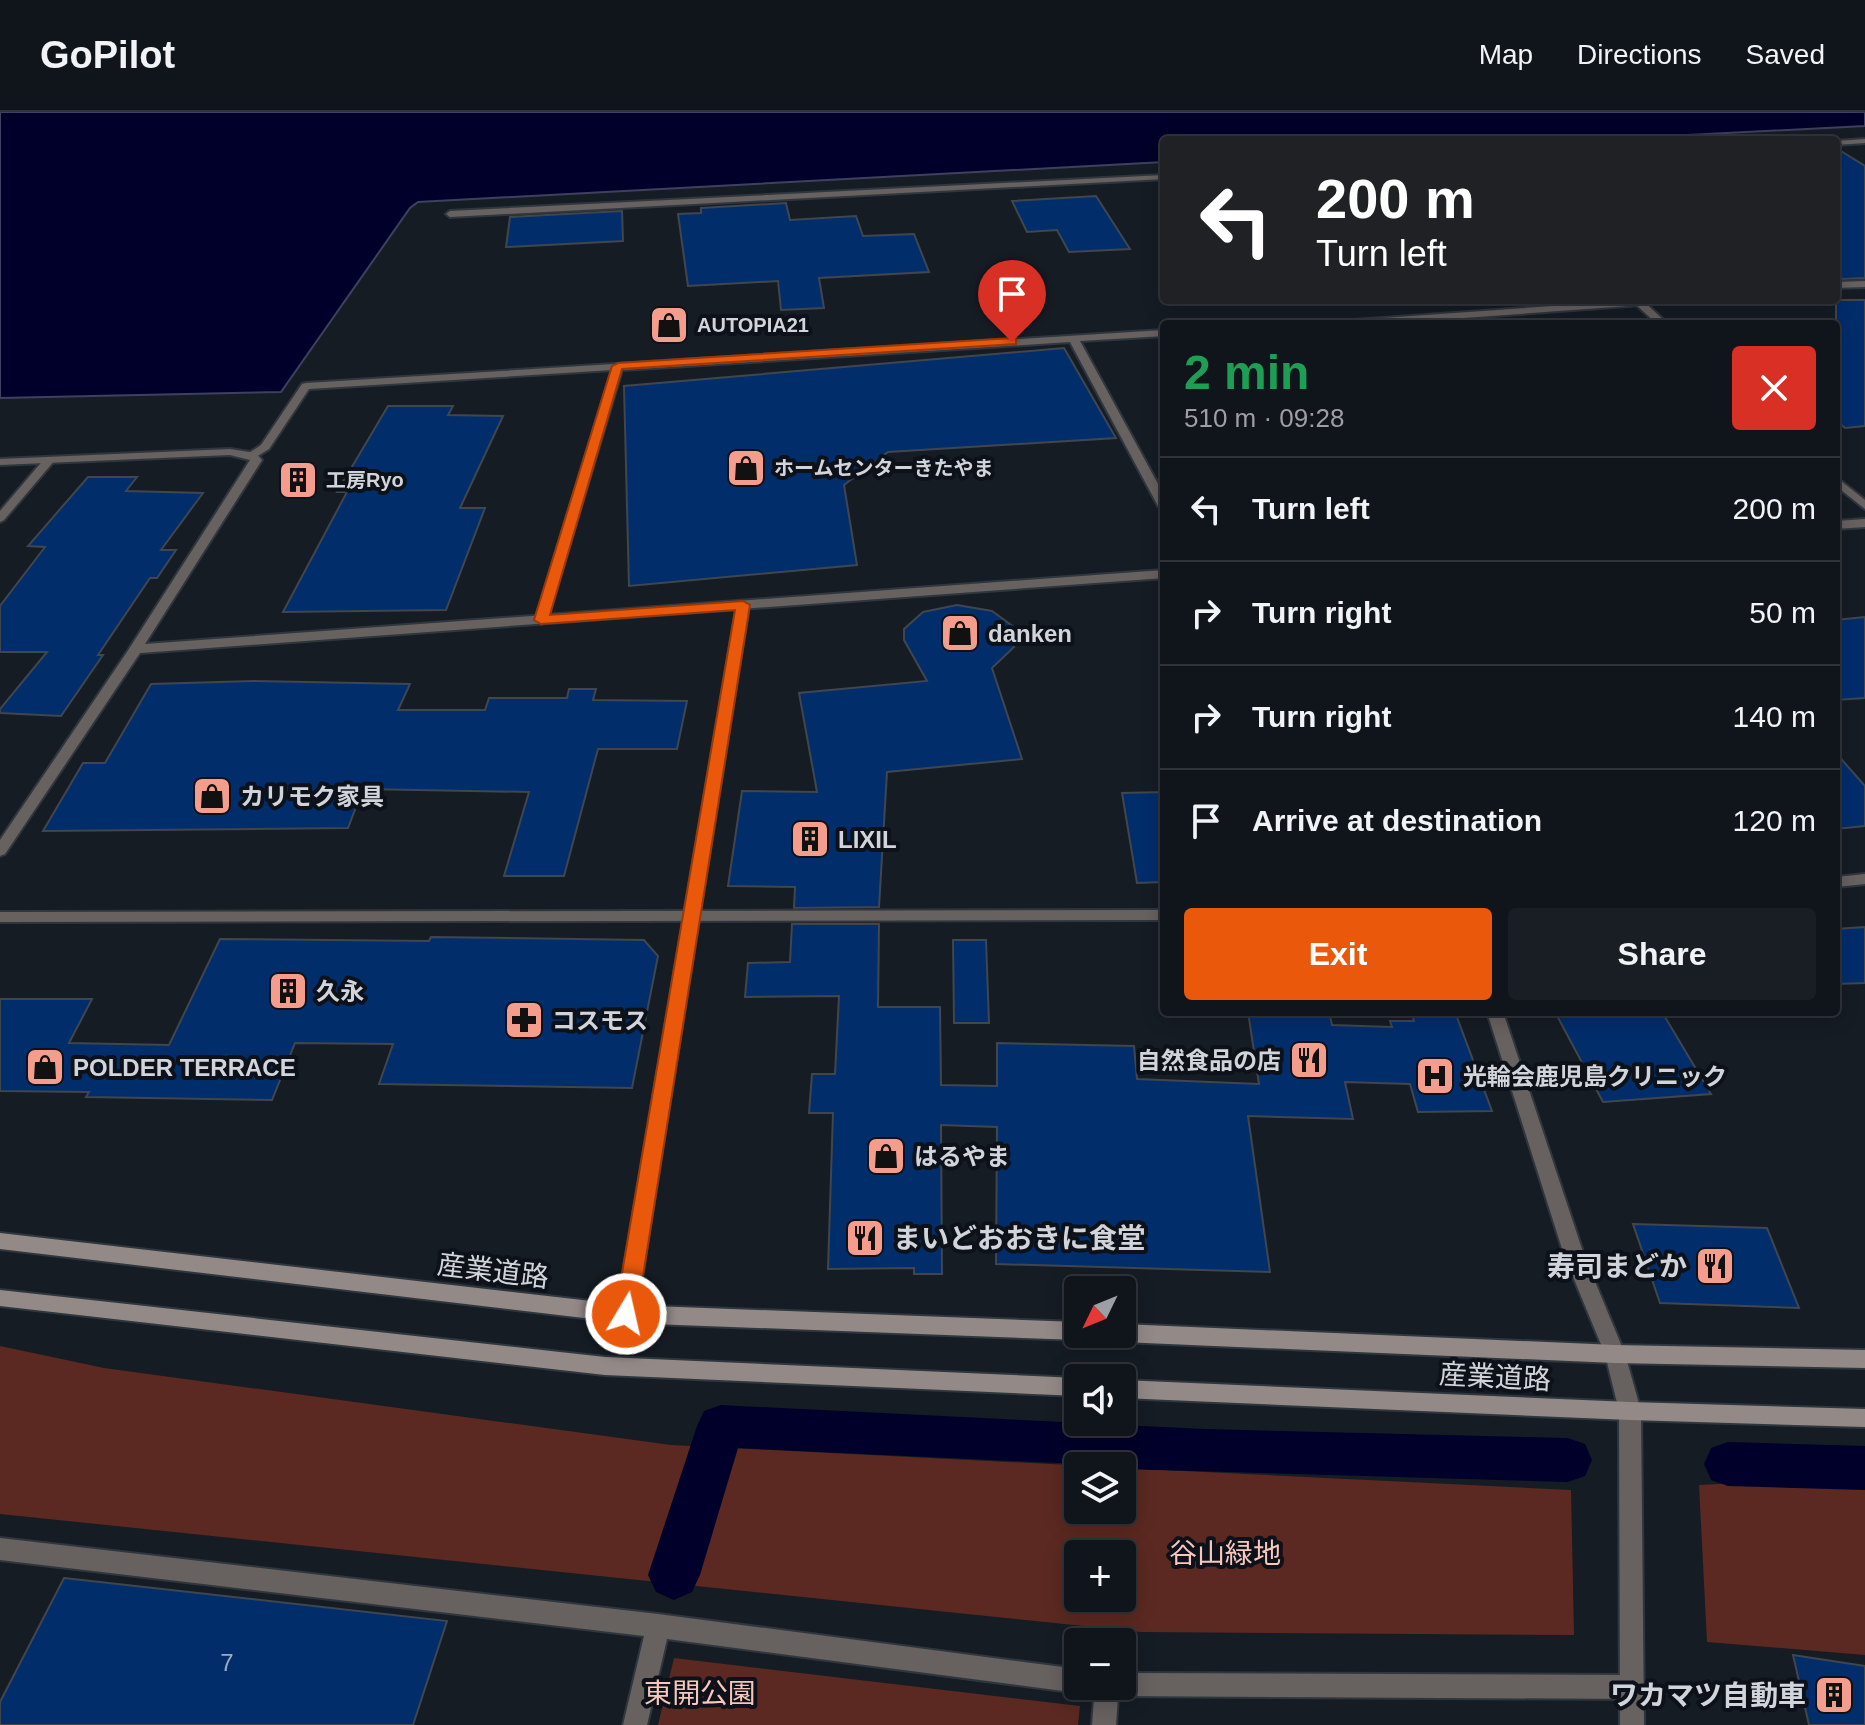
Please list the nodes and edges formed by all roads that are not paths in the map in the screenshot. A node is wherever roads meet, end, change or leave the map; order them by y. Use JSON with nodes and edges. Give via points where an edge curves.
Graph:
{"nodes":[{"id":1,"x":1865,"y":141,"type":"edge"},
{"id":2,"x":1840,"y":143,"type":"edge"},
{"id":3,"x":1160,"y":177,"type":"edge"},
{"id":4,"x":450,"y":214,"type":"dead end"},
{"id":5,"x":1865,"y":284,"type":"edge"},
{"id":6,"x":1840,"y":285,"type":"edge"},
{"id":7,"x":1600,"y":304,"type":"edge"},
{"id":8,"x":1640,"y":304,"type":"edge"},
{"id":9,"x":1400,"y":320,"type":"edge"},
{"id":10,"x":1658,"y":320,"type":"edge"},
{"id":11,"x":1160,"y":333,"type":"edge"},
{"id":12,"x":1073,"y":338,"type":"junction"},
{"id":13,"x":618,"y":366,"type":"junction"},
{"id":14,"x":252,"y":455,"type":"junction"},
{"id":15,"x":49,"y":460,"type":"junction"},
{"id":16,"x":0,"y":462,"type":"edge"},
{"id":17,"x":1840,"y":484,"type":"edge"},
{"id":18,"x":1160,"y":499,"type":"edge"},
{"id":19,"x":1865,"y":506,"type":"edge"},
{"id":20,"x":0,"y":518,"type":"edge"},
{"id":21,"x":1865,"y":523,"type":"edge"},
{"id":22,"x":1840,"y":525,"type":"edge"},
{"id":23,"x":1160,"y":574,"type":"edge"},
{"id":24,"x":743,"y":605,"type":"junction"},
{"id":25,"x":541,"y":620,"type":"junction"},
{"id":26,"x":136,"y":649,"type":"junction"},
{"id":27,"x":0,"y":851,"type":"edge"},
{"id":28,"x":1865,"y":879,"type":"edge"},
{"id":29,"x":1840,"y":882,"type":"edge"},
{"id":30,"x":692,"y":915,"type":"junction"},
{"id":31,"x":1160,"y":915,"type":"edge"},
{"id":32,"x":0,"y":917,"type":"edge"},
{"id":33,"x":1496,"y":1016,"type":"edge"},
{"id":34,"x":0,"y":1241,"type":"edge"},
{"id":35,"x":0,"y":1298,"type":"edge"},
{"id":36,"x":626,"y":1314,"type":"junction"},
{"id":37,"x":1064,"y":1330,"type":"edge"},
{"id":38,"x":1136,"y":1334,"type":"edge"},
{"id":39,"x":1615,"y":1354,"type":"junction"},
{"id":40,"x":1865,"y":1359,"type":"edge"},
{"id":41,"x":1064,"y":1386,"type":"edge"},
{"id":42,"x":1136,"y":1390,"type":"edge"},
{"id":43,"x":1630,"y":1411,"type":"junction"},
{"id":44,"x":1865,"y":1418,"type":"edge"},
{"id":45,"x":0,"y":1549,"type":"edge"},
{"id":46,"x":658,"y":1626,"type":"junction"},
{"id":47,"x":1064,"y":1679,"type":"edge"},
{"id":48,"x":1136,"y":1685,"type":"edge"},
{"id":49,"x":1632,"y":1687,"type":"junction"},
{"id":50,"x":1106,"y":1700,"type":"edge"},
{"id":51,"x":635,"y":1725,"type":"edge"},
{"id":52,"x":1104,"y":1725,"type":"edge"},
{"id":53,"x":1632,"y":1725,"type":"edge"}],
"edges":[{"from":1,"to":2,"type":"street"},
{"from":3,"to":4,"type":"street"},
{"from":5,"to":6,"type":"street"},
{"from":7,"to":9,"type":"street"},
{"from":8,"to":10,"type":"street"},
{"from":11,"to":12,"type":"street"},
{"from":12,"to":13,"type":"street"},
{"from":12,"to":18,"type":"street"},
{"from":13,"to":14,"type":"street","via":[[306,386],[265,447]]},
{"from":13,"to":25,"type":"street"},
{"from":14,"to":15,"type":"street"},
{"from":14,"to":26,"type":"street","via":[[256,460]]},
{"from":15,"to":16,"type":"street"},
{"from":15,"to":20,"type":"street"},
{"from":17,"to":19,"type":"street"},
{"from":21,"to":22,"type":"street"},
{"from":23,"to":24,"type":"street"},
{"from":24,"to":25,"type":"street"},
{"from":24,"to":30,"type":"street"},
{"from":25,"to":26,"type":"street"},
{"from":26,"to":27,"type":"street"},
{"from":28,"to":29,"type":"street"},
{"from":30,"to":31,"type":"street"},
{"from":30,"to":32,"type":"street"},
{"from":30,"to":36,"type":"street"},
{"from":33,"to":39,"type":"street","via":[[1574,1255]]},
{"from":34,"to":36,"type":"main road","name":"産業道路"},
{"from":35,"to":41,"type":"main road","via":[[605,1366]]},
{"from":36,"to":37,"type":"main road","name":"産業道路"},
{"from":38,"to":39,"type":"main road","name":"産業道路"},
{"from":39,"to":40,"type":"main road","name":"産業道路"},
{"from":39,"to":43,"type":"street"},
{"from":42,"to":43,"type":"main road","name":"産業道路"},
{"from":43,"to":44,"type":"main road","name":"産業道路"},
{"from":43,"to":49,"type":"street"},
{"from":45,"to":46,"type":"street"},
{"from":46,"to":47,"type":"street"},
{"from":46,"to":51,"type":"street"},
{"from":48,"to":49,"type":"street"},
{"from":49,"to":53,"type":"street"},
{"from":50,"to":52,"type":"street"}]}
